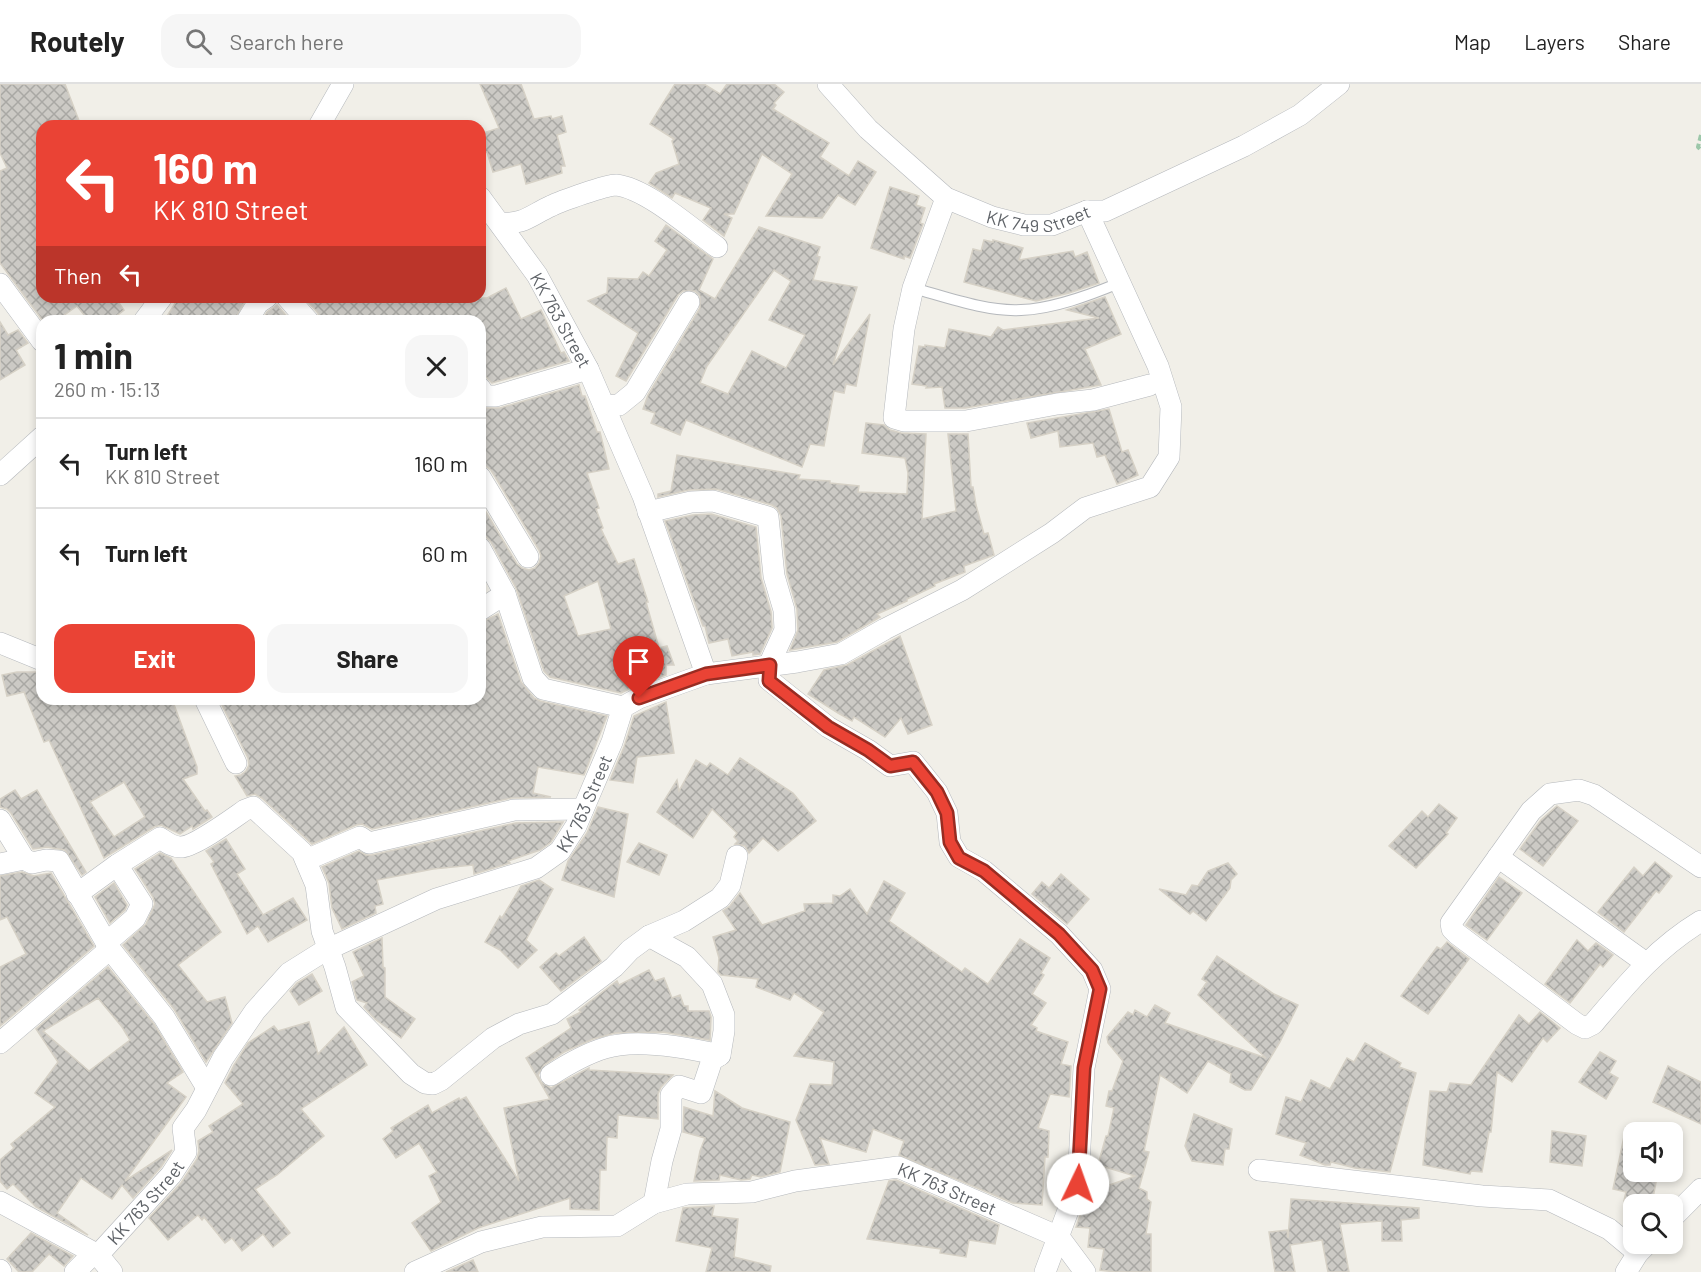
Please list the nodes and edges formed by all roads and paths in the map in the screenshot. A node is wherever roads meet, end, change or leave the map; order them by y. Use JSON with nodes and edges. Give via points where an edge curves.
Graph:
{"nodes":[{"id":1,"x":343,"y":84,"type":"edge"},
{"id":2,"x":828,"y":84,"type":"edge"},
{"id":3,"x":1339,"y":84,"type":"edge"},
{"id":4,"x":322,"y":120,"type":"edge"},
{"id":5,"x":1701,"y":135,"type":"edge"},
{"id":6,"x":1701,"y":150,"type":"edge"},
{"id":7,"x":946,"y":198,"type":"junction"},
{"id":8,"x":486,"y":205,"type":"edge"},
{"id":9,"x":1087,"y":211,"type":"junction"},
{"id":10,"x":500,"y":223,"type":"junction"},
{"id":11,"x":717,"y":248,"type":"dead end"},
{"id":12,"x":1119,"y":283,"type":"junction"},
{"id":13,"x":0,"y":284,"type":"edge"},
{"id":14,"x":913,"y":288,"type":"junction"},
{"id":15,"x":689,"y":302,"type":"dead end"},
{"id":16,"x":292,"y":303,"type":"edge"},
{"id":17,"x":303,"y":315,"type":"edge"},
{"id":18,"x":36,"y":332,"type":"edge"},
{"id":19,"x":588,"y":369,"type":"junction"},
{"id":20,"x":1150,"y":385,"type":"dead end"},
{"id":21,"x":486,"y":396,"type":"edge"},
{"id":22,"x":604,"y":406,"type":"junction"},
{"id":23,"x":36,"y":442,"type":"edge"},
{"id":24,"x":0,"y":475,"type":"edge"},
{"id":25,"x":486,"y":487,"type":"edge"},
{"id":26,"x":648,"y":512,"type":"junction"},
{"id":27,"x":528,"y":557,"type":"dead end"},
{"id":28,"x":486,"y":559,"type":"edge"},
{"id":29,"x":505,"y":594,"type":"junction"},
{"id":30,"x":486,"y":606,"type":"edge"},
{"id":31,"x":0,"y":643,"type":"edge"},
{"id":32,"x":36,"y":658,"type":"edge"},
{"id":33,"x":770,"y":665,"type":"junction"},
{"id":34,"x":706,"y":674,"type":"junction"},
{"id":35,"x":208,"y":705,"type":"edge"},
{"id":36,"x":623,"y":707,"type":"junction"},
{"id":37,"x":236,"y":763,"type":"dead end"},
{"id":38,"x":583,"y":809,"type":"junction"},
{"id":39,"x":0,"y":820,"type":"edge"},
{"id":40,"x":737,"y":856,"type":"dead end"},
{"id":41,"x":1498,"y":856,"type":"junction"},
{"id":42,"x":24,"y":859,"type":"junction"},
{"id":43,"x":306,"y":860,"type":"junction"},
{"id":44,"x":0,"y":864,"type":"edge"},
{"id":45,"x":117,"y":865,"type":"junction"},
{"id":46,"x":1701,"y":867,"type":"edge"},
{"id":47,"x":77,"y":894,"type":"junction"},
{"id":48,"x":1701,"y":921,"type":"edge"},
{"id":49,"x":649,"y":936,"type":"junction"},
{"id":50,"x":108,"y":946,"type":"junction"},
{"id":51,"x":329,"y":948,"type":"junction"},
{"id":52,"x":1646,"y":963,"type":"junction"},
{"id":53,"x":0,"y":1043,"type":"edge"},
{"id":54,"x":720,"y":1055,"type":"junction"},
{"id":55,"x":551,"y":1075,"type":"dead end"},
{"id":56,"x":207,"y":1088,"type":"junction"},
{"id":57,"x":1259,"y":1170,"type":"dead end"},
{"id":58,"x":1701,"y":1189,"type":"edge"},
{"id":59,"x":0,"y":1202,"type":"edge"},
{"id":60,"x":654,"y":1203,"type":"junction"},
{"id":61,"x":1683,"y":1207,"type":"edge"},
{"id":62,"x":1623,"y":1236,"type":"edge"},
{"id":63,"x":1059,"y":1237,"type":"junction"},
{"id":64,"x":96,"y":1254,"type":"junction"},
{"id":65,"x":1639,"y":1254,"type":"edge"},
{"id":66,"x":75,"y":1272,"type":"edge"},
{"id":67,"x":112,"y":1272,"type":"edge"},
{"id":68,"x":415,"y":1272,"type":"edge"},
{"id":69,"x":1045,"y":1272,"type":"edge"},
{"id":70,"x":1085,"y":1272,"type":"edge"},
{"id":71,"x":1626,"y":1272,"type":"edge"}],
"edges":[{"from":1,"to":4,"type":"street"},
{"from":2,"to":7,"type":"street","name":"KK 749 Street","via":[[868,129]]},
{"from":3,"to":9,"type":"street","name":"KK 749 Street","via":[[1300,115],[1244,146],[1105,211]]},
{"from":5,"to":6,"type":"path"},
{"from":7,"to":9,"type":"street","name":"KK 749 Street","via":[[1024,225],[1052,225]]},
{"from":7,"to":14,"type":"street"},
{"from":8,"to":10,"type":"street","name":"KK 763 Street"},
{"from":9,"to":12,"type":"street"},
{"from":10,"to":11,"type":"street","via":[[516,224],[552,205],[614,185],[633,188]]},
{"from":10,"to":19,"type":"street","name":"KK 763 Street","via":[[537,275]]},
{"from":12,"to":14,"type":"lane","via":[[1079,299],[1021,310],[975,305]]},
{"from":12,"to":33,"type":"street","via":[[1158,366],[1171,407],[1169,457],[1150,487],[1085,508],[962,591],[841,654]]},
{"from":13,"to":18,"type":"street"},
{"from":14,"to":20,"type":"street","via":[[901,349],[894,418],[966,421],[1093,400]]},
{"from":15,"to":22,"type":"street","via":[[635,392],[619,405]]},
{"from":16,"to":17,"type":"street"},
{"from":19,"to":21,"type":"street"},
{"from":19,"to":22,"type":"street","name":"KK 763 Street"},
{"from":22,"to":26,"type":"street","name":"KK 763 Street"},
{"from":23,"to":24,"type":"street"},
{"from":25,"to":27,"type":"street"},
{"from":26,"to":33,"type":"street","via":[[713,501],[768,517],[785,630]]},
{"from":26,"to":34,"type":"street","name":"KK 763 Street"},
{"from":28,"to":29,"type":"street"},
{"from":29,"to":30,"type":"street"},
{"from":29,"to":36,"type":"street","via":[[533,678],[543,689]]},
{"from":31,"to":32,"type":"street"},
{"from":33,"to":34,"type":"street"},
{"from":33,"to":63,"type":"street","via":[[769,681],[828,727],[890,766],[913,762],[937,792],[947,813],[950,842],[959,858],[984,871],[1050,927],[1092,970],[1100,989],[1084,1068],[1078,1184]]},
{"from":34,"to":36,"type":"street"},
{"from":35,"to":37,"type":"street"},
{"from":36,"to":38,"type":"street","name":"KK 763 Street"},
{"from":38,"to":43,"type":"street","via":[[514,810],[369,843],[360,837]]},
{"from":38,"to":51,"type":"street","name":"KK 763 Street","via":[[560,851],[536,868],[435,899]]},
{"from":39,"to":42,"type":"street"},
{"from":40,"to":49,"type":"street","via":[[730,885],[720,898],[684,921]]},
{"from":41,"to":46,"type":"street","via":[[1531,812],[1551,794],[1579,790],[1594,795]]},
{"from":41,"to":52,"type":"street"},
{"from":41,"to":52,"type":"street","via":[[1456,913],[1450,923],[1452,929],[1577,1024],[1585,1028],[1593,1024]]},
{"from":42,"to":44,"type":"street"},
{"from":42,"to":47,"type":"street","via":[[32,863],[59,861]]},
{"from":43,"to":45,"type":"street","via":[[290,839],[253,807],[182,847],[160,838]]},
{"from":43,"to":51,"type":"street"},
{"from":45,"to":47,"type":"street"},
{"from":45,"to":50,"type":"street","via":[[141,904],[135,918]]},
{"from":47,"to":50,"type":"street"},
{"from":48,"to":52,"type":"street"},
{"from":49,"to":51,"type":"street","via":[[614,968],[552,1014],[519,1024],[493,1038],[433,1084],[411,1074],[346,1007]]},
{"from":49,"to":54,"type":"street","via":[[687,957],[712,984],[724,1015]]},
{"from":50,"to":53,"type":"street"},
{"from":50,"to":56,"type":"street","via":[[164,1017]]},
{"from":51,"to":56,"type":"street","name":"KK 763 Street","via":[[290,973],[255,1011]]},
{"from":54,"to":55,"type":"street","via":[[688,1047],[607,1047],[574,1060]]},
{"from":54,"to":60,"type":"street","via":[[712,1060],[700,1093],[679,1086],[671,1095],[671,1129]]},
{"from":56,"to":64,"type":"street","name":"KK 763 Street","via":[[183,1128],[186,1152],[171,1175]]},
{"from":57,"to":62,"type":"street","via":[[1549,1200]]},
{"from":58,"to":61,"type":"street"},
{"from":59,"to":64,"type":"street"},
{"from":60,"to":63,"type":"street","name":"KK 763 Street","via":[[687,1194],[752,1192],[795,1181],[898,1167]]},
{"from":60,"to":68,"type":"street","name":"KK 763 Street","via":[[617,1226],[542,1227],[481,1242]]},
{"from":63,"to":69,"type":"street"},
{"from":63,"to":70,"type":"street"},
{"from":64,"to":66,"type":"street"},
{"from":64,"to":67,"type":"street","name":"KK 763 Street"},
{"from":65,"to":71,"type":"street"}]}
